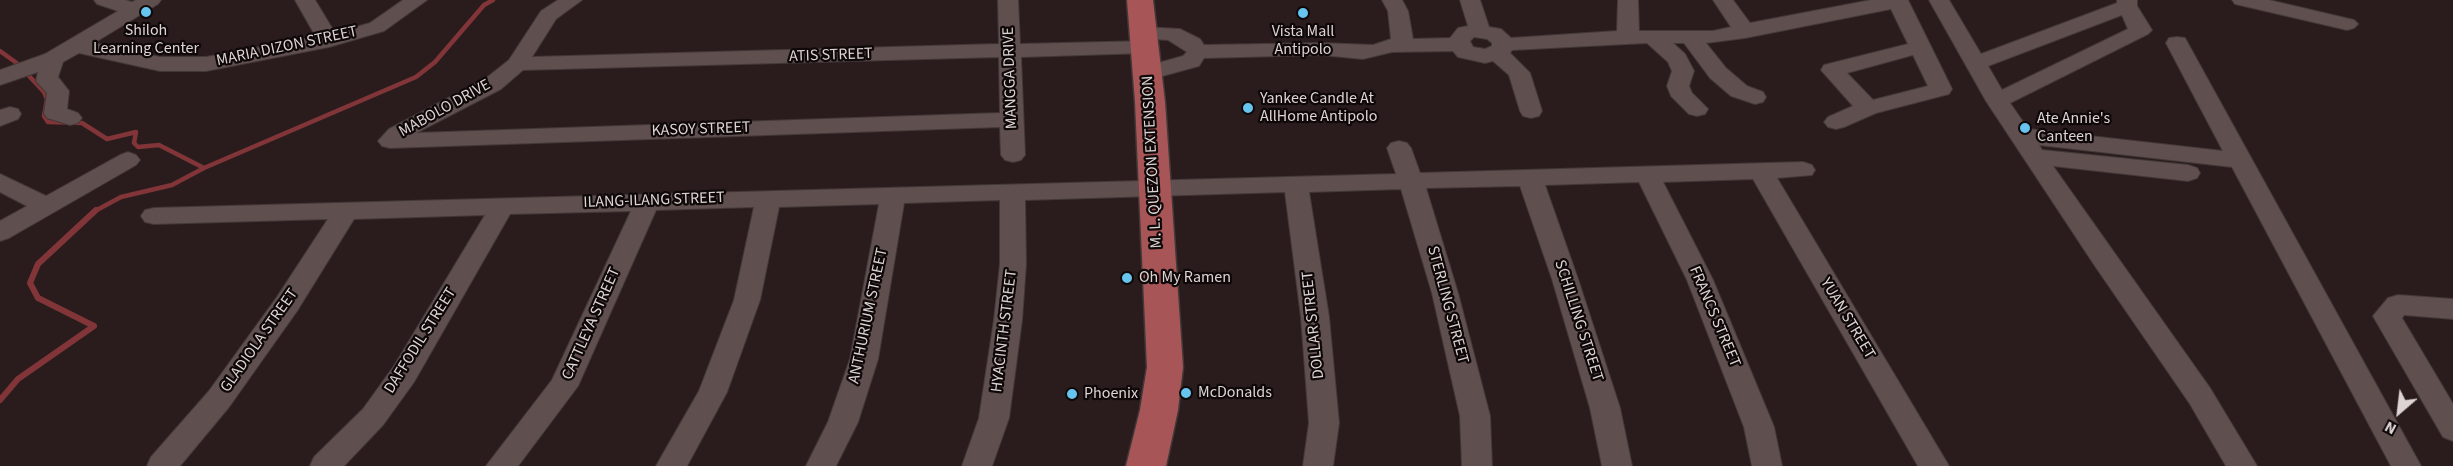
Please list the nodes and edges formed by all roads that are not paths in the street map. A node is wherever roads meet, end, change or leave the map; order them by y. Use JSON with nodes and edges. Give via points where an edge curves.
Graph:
{"nodes":[{"id":1,"x":104,"y":0,"type":"edge"},
{"id":2,"x":305,"y":0,"type":"edge"},
{"id":3,"x":417,"y":0,"type":"edge"},
{"id":4,"x":572,"y":0,"type":"edge"},
{"id":5,"x":1008,"y":0,"type":"edge"},
{"id":6,"x":1140,"y":0,"type":"edge"},
{"id":7,"x":1392,"y":0,"type":"edge"},
{"id":8,"x":1470,"y":0,"type":"edge"},
{"id":9,"x":1628,"y":0,"type":"edge"},
{"id":10,"x":1723,"y":0,"type":"edge"},
{"id":11,"x":1801,"y":0,"type":"edge"},
{"id":12,"x":1897,"y":0,"type":"edge"},
{"id":13,"x":1939,"y":0,"type":"edge"},
{"id":14,"x":2251,"y":1,"type":"edge"},
{"id":15,"x":2127,"y":3,"type":"edge"},
{"id":16,"x":143,"y":5,"type":"edge"},
{"id":17,"x":2320,"y":9,"type":"edge"},
{"id":18,"x":1815,"y":17,"type":"junction"},
{"id":19,"x":2347,"y":24,"type":"dead end"},
{"id":20,"x":1480,"y":31,"type":"junction"},
{"id":21,"x":1745,"y":32,"type":"junction"},
{"id":22,"x":1628,"y":37,"type":"junction"},
{"id":23,"x":1653,"y":37,"type":"junction"},
{"id":24,"x":1691,"y":38,"type":"junction"},
{"id":25,"x":329,"y":40,"type":"junction"},
{"id":26,"x":2177,"y":43,"type":"dead end"},
{"id":27,"x":1459,"y":44,"type":"junction"},
{"id":28,"x":1396,"y":45,"type":"junction"},
{"id":29,"x":78,"y":46,"type":"junction"},
{"id":30,"x":1920,"y":47,"type":"junction"},
{"id":31,"x":1500,"y":49,"type":"junction"},
{"id":32,"x":1146,"y":51,"type":"junction"},
{"id":33,"x":1198,"y":51,"type":"junction"},
{"id":34,"x":1009,"y":52,"type":"junction"},
{"id":35,"x":47,"y":61,"type":"junction"},
{"id":36,"x":517,"y":64,"type":"junction"},
{"id":37,"x":1974,"y":64,"type":"junction"},
{"id":38,"x":5,"y":77,"type":"edge"},
{"id":39,"x":1755,"y":97,"type":"dead end"},
{"id":40,"x":1997,"y":101,"type":"junction"},
{"id":41,"x":1868,"y":108,"type":"junction"},
{"id":42,"x":1697,"y":109,"type":"dead end"},
{"id":43,"x":1531,"y":111,"type":"dead end"},
{"id":44,"x":70,"y":118,"type":"dead end"},
{"id":45,"x":1013,"y":120,"type":"junction"},
{"id":46,"x":1836,"y":122,"type":"dead end"},
{"id":47,"x":390,"y":141,"type":"joint"},
{"id":48,"x":2028,"y":146,"type":"junction"},
{"id":49,"x":1399,"y":148,"type":"dead end"},
{"id":50,"x":1013,"y":155,"type":"dead end"},
{"id":51,"x":128,"y":160,"type":"dead end"},
{"id":52,"x":2240,"y":160,"type":"junction"},
{"id":53,"x":1803,"y":170,"type":"dead end"},
{"id":54,"x":1760,"y":171,"type":"junction"},
{"id":55,"x":2188,"y":173,"type":"dead end"},
{"id":56,"x":1647,"y":174,"type":"junction"},
{"id":57,"x":1530,"y":177,"type":"junction"},
{"id":58,"x":1411,"y":180,"type":"junction"},
{"id":59,"x":0,"y":182,"type":"edge"},
{"id":60,"x":1296,"y":185,"type":"junction"},
{"id":61,"x":1155,"y":187,"type":"junction"},
{"id":62,"x":1012,"y":192,"type":"junction"},
{"id":63,"x":893,"y":196,"type":"junction"},
{"id":64,"x":768,"y":198,"type":"junction"},
{"id":65,"x":648,"y":201,"type":"junction"},
{"id":66,"x":46,"y":206,"type":"junction"},
{"id":67,"x":502,"y":206,"type":"junction"},
{"id":68,"x":347,"y":209,"type":"junction"},
{"id":69,"x":154,"y":216,"type":"dead end"},
{"id":70,"x":0,"y":232,"type":"edge"},
{"id":71,"x":2453,"y":309,"type":"edge"},
{"id":72,"x":2453,"y":429,"type":"edge"},
{"id":73,"x":162,"y":466,"type":"edge"},
{"id":74,"x":325,"y":466,"type":"edge"},
{"id":75,"x":501,"y":466,"type":"edge"},
{"id":76,"x":671,"y":466,"type":"edge"},
{"id":77,"x":821,"y":466,"type":"edge"},
{"id":78,"x":977,"y":466,"type":"edge"},
{"id":79,"x":1146,"y":466,"type":"edge"},
{"id":80,"x":1318,"y":466,"type":"edge"},
{"id":81,"x":1477,"y":466,"type":"edge"},
{"id":82,"x":1617,"y":466,"type":"edge"},
{"id":83,"x":1767,"y":466,"type":"edge"},
{"id":84,"x":1935,"y":466,"type":"edge"},
{"id":85,"x":2242,"y":466,"type":"edge"},
{"id":86,"x":2406,"y":466,"type":"edge"}],
"edges":[{"from":1,"to":16,"type":"street"},
{"from":2,"to":25,"type":"street"},
{"from":3,"to":25,"type":"street","name":"MARIA DIZON STREET","via":[[377,27]]},
{"from":4,"to":36,"type":"street","name":"MABOLO DRIVE","via":[[548,15]]},
{"from":5,"to":34,"type":"street","name":"MANGGA DRIVE"},
{"from":6,"to":32,"type":"main road","name":"M. L. QUEZON EXTENSION"},
{"from":7,"to":28,"type":"street","via":[[1398,11]]},
{"from":8,"to":20,"type":"street"},
{"from":9,"to":22,"type":"street"},
{"from":10,"to":21,"type":"street"},
{"from":11,"to":18,"type":"street"},
{"from":12,"to":18,"type":"street"},
{"from":12,"to":30,"type":"street"},
{"from":13,"to":37,"type":"street"},
{"from":14,"to":17,"type":"street"},
{"from":15,"to":37,"type":"street"},
{"from":15,"to":40,"type":"street","via":[[2141,30],[2136,34]]},
{"from":16,"to":29,"type":"street"},
{"from":17,"to":19,"type":"street"},
{"from":18,"to":21,"type":"street"},
{"from":20,"to":27,"type":"street","via":[[1466,33]]},
{"from":20,"to":31,"type":"street","via":[[1493,34]]},
{"from":21,"to":24,"type":"street"},
{"from":22,"to":23,"type":"street"},
{"from":22,"to":31,"type":"street"},
{"from":23,"to":24,"type":"street"},
{"from":23,"to":42,"type":"street","via":[[1677,59],[1683,71],[1678,86]]},
{"from":24,"to":39,"type":"street","via":[[1718,73],[1739,91]]},
{"from":25,"to":29,"type":"street","name":"MARIA DIZON STREET","via":[[206,64],[160,64]]},
{"from":26,"to":52,"type":"street"},
{"from":27,"to":28,"type":"street"},
{"from":27,"to":31,"type":"street","via":[[1472,54],[1485,56]]},
{"from":28,"to":33,"type":"street","via":[[1369,52]]},
{"from":29,"to":35,"type":"street"},
{"from":30,"to":41,"type":"street","via":[[1941,88]]},
{"from":30,"to":41,"type":"street","via":[[1832,70]]},
{"from":31,"to":43,"type":"street","via":[[1519,73]]},
{"from":32,"to":33,"type":"street","via":[[1191,61]]},
{"from":32,"to":33,"type":"street","via":[[1172,34]]},
{"from":32,"to":34,"type":"street","name":"ATIS STREET"},
{"from":32,"to":61,"type":"main road","name":"M. L. QUEZON EXTENSION"},
{"from":34,"to":36,"type":"street","name":"ATIS STREET"},
{"from":34,"to":45,"type":"street","name":"MANGGA DRIVE"},
{"from":35,"to":38,"type":"street"},
{"from":35,"to":44,"type":"street","via":[[47,81],[58,91],[56,113]]},
{"from":36,"to":47,"type":"street","name":"MABOLO DRIVE","via":[[493,84],[405,129]]},
{"from":37,"to":40,"type":"street"},
{"from":40,"to":48,"type":"street"},
{"from":41,"to":46,"type":"street"},
{"from":45,"to":47,"type":"street","name":"KASOY STREET"},
{"from":45,"to":50,"type":"street","name":"MANGGA DRIVE"},
{"from":48,"to":52,"type":"street"},
{"from":48,"to":55,"type":"street"},
{"from":48,"to":85,"type":"street","via":[[2200,396]]},
{"from":49,"to":58,"type":"street","name":"STERLING STREET"},
{"from":51,"to":66,"type":"street"},
{"from":52,"to":86,"type":"street"},
{"from":53,"to":54,"type":"street","name":"ILANG-ILANG STREET"},
{"from":54,"to":56,"type":"street","name":"ILANG-ILANG STREET"},
{"from":54,"to":84,"type":"street","name":"YUAN STREET"},
{"from":56,"to":57,"type":"street","name":"ILANG-ILANG STREET"},
{"from":56,"to":83,"type":"street","name":"FRANCS STREET","via":[[1700,280],[1759,427]]},
{"from":57,"to":58,"type":"street","name":"ILANG-ILANG STREET"},
{"from":57,"to":82,"type":"street","name":"SCHILLING STREET","via":[[1605,408]]},
{"from":58,"to":60,"type":"street","name":"ILANG-ILANG STREET"},
{"from":58,"to":81,"type":"street","name":"STERLING STREET","via":[[1445,293],[1475,416]]},
{"from":59,"to":66,"type":"street"},
{"from":60,"to":61,"type":"street","name":"ILANG-ILANG STREET"},
{"from":60,"to":80,"type":"street","name":"DOLLAR STREET","via":[[1315,317],[1324,423]]},
{"from":61,"to":62,"type":"street","name":"ILANG-ILANG STREET"},
{"from":61,"to":79,"type":"main road","name":"M. L. QUEZON EXTENSION","via":[[1165,375]]},
{"from":62,"to":63,"type":"street","name":"ILANG-ILANG STREET"},
{"from":62,"to":78,"type":"street","name":"HYACINTH STREET","via":[[1008,320],[994,418]]},
{"from":63,"to":64,"type":"street","name":"ILANG-ILANG STREET"},
{"from":63,"to":77,"type":"street","name":"ANTHURIUM STREET","via":[[864,359],[843,422]]},
{"from":64,"to":65,"type":"street","name":"ILANG-ILANG STREET"},
{"from":64,"to":76,"type":"street","via":[[747,300],[713,392]]},
{"from":65,"to":67,"type":"street","name":"ILANG-ILANG STREET"},
{"from":65,"to":75,"type":"street","name":"CATTLEYA STREET","via":[[564,386]]},
{"from":66,"to":70,"type":"street"},
{"from":67,"to":68,"type":"street","name":"ILANG-ILANG STREET"},
{"from":67,"to":74,"type":"street","name":"DAFFODIL STREET","via":[[404,374],[373,417]]},
{"from":68,"to":69,"type":"street","name":"ILANG-ILANG STREET"},
{"from":68,"to":73,"type":"street","name":"GLADIOLA STREET","via":[[287,304],[183,444]]},
{"from":71,"to":72,"type":"street","via":[[2398,305],[2387,316]]}]}
